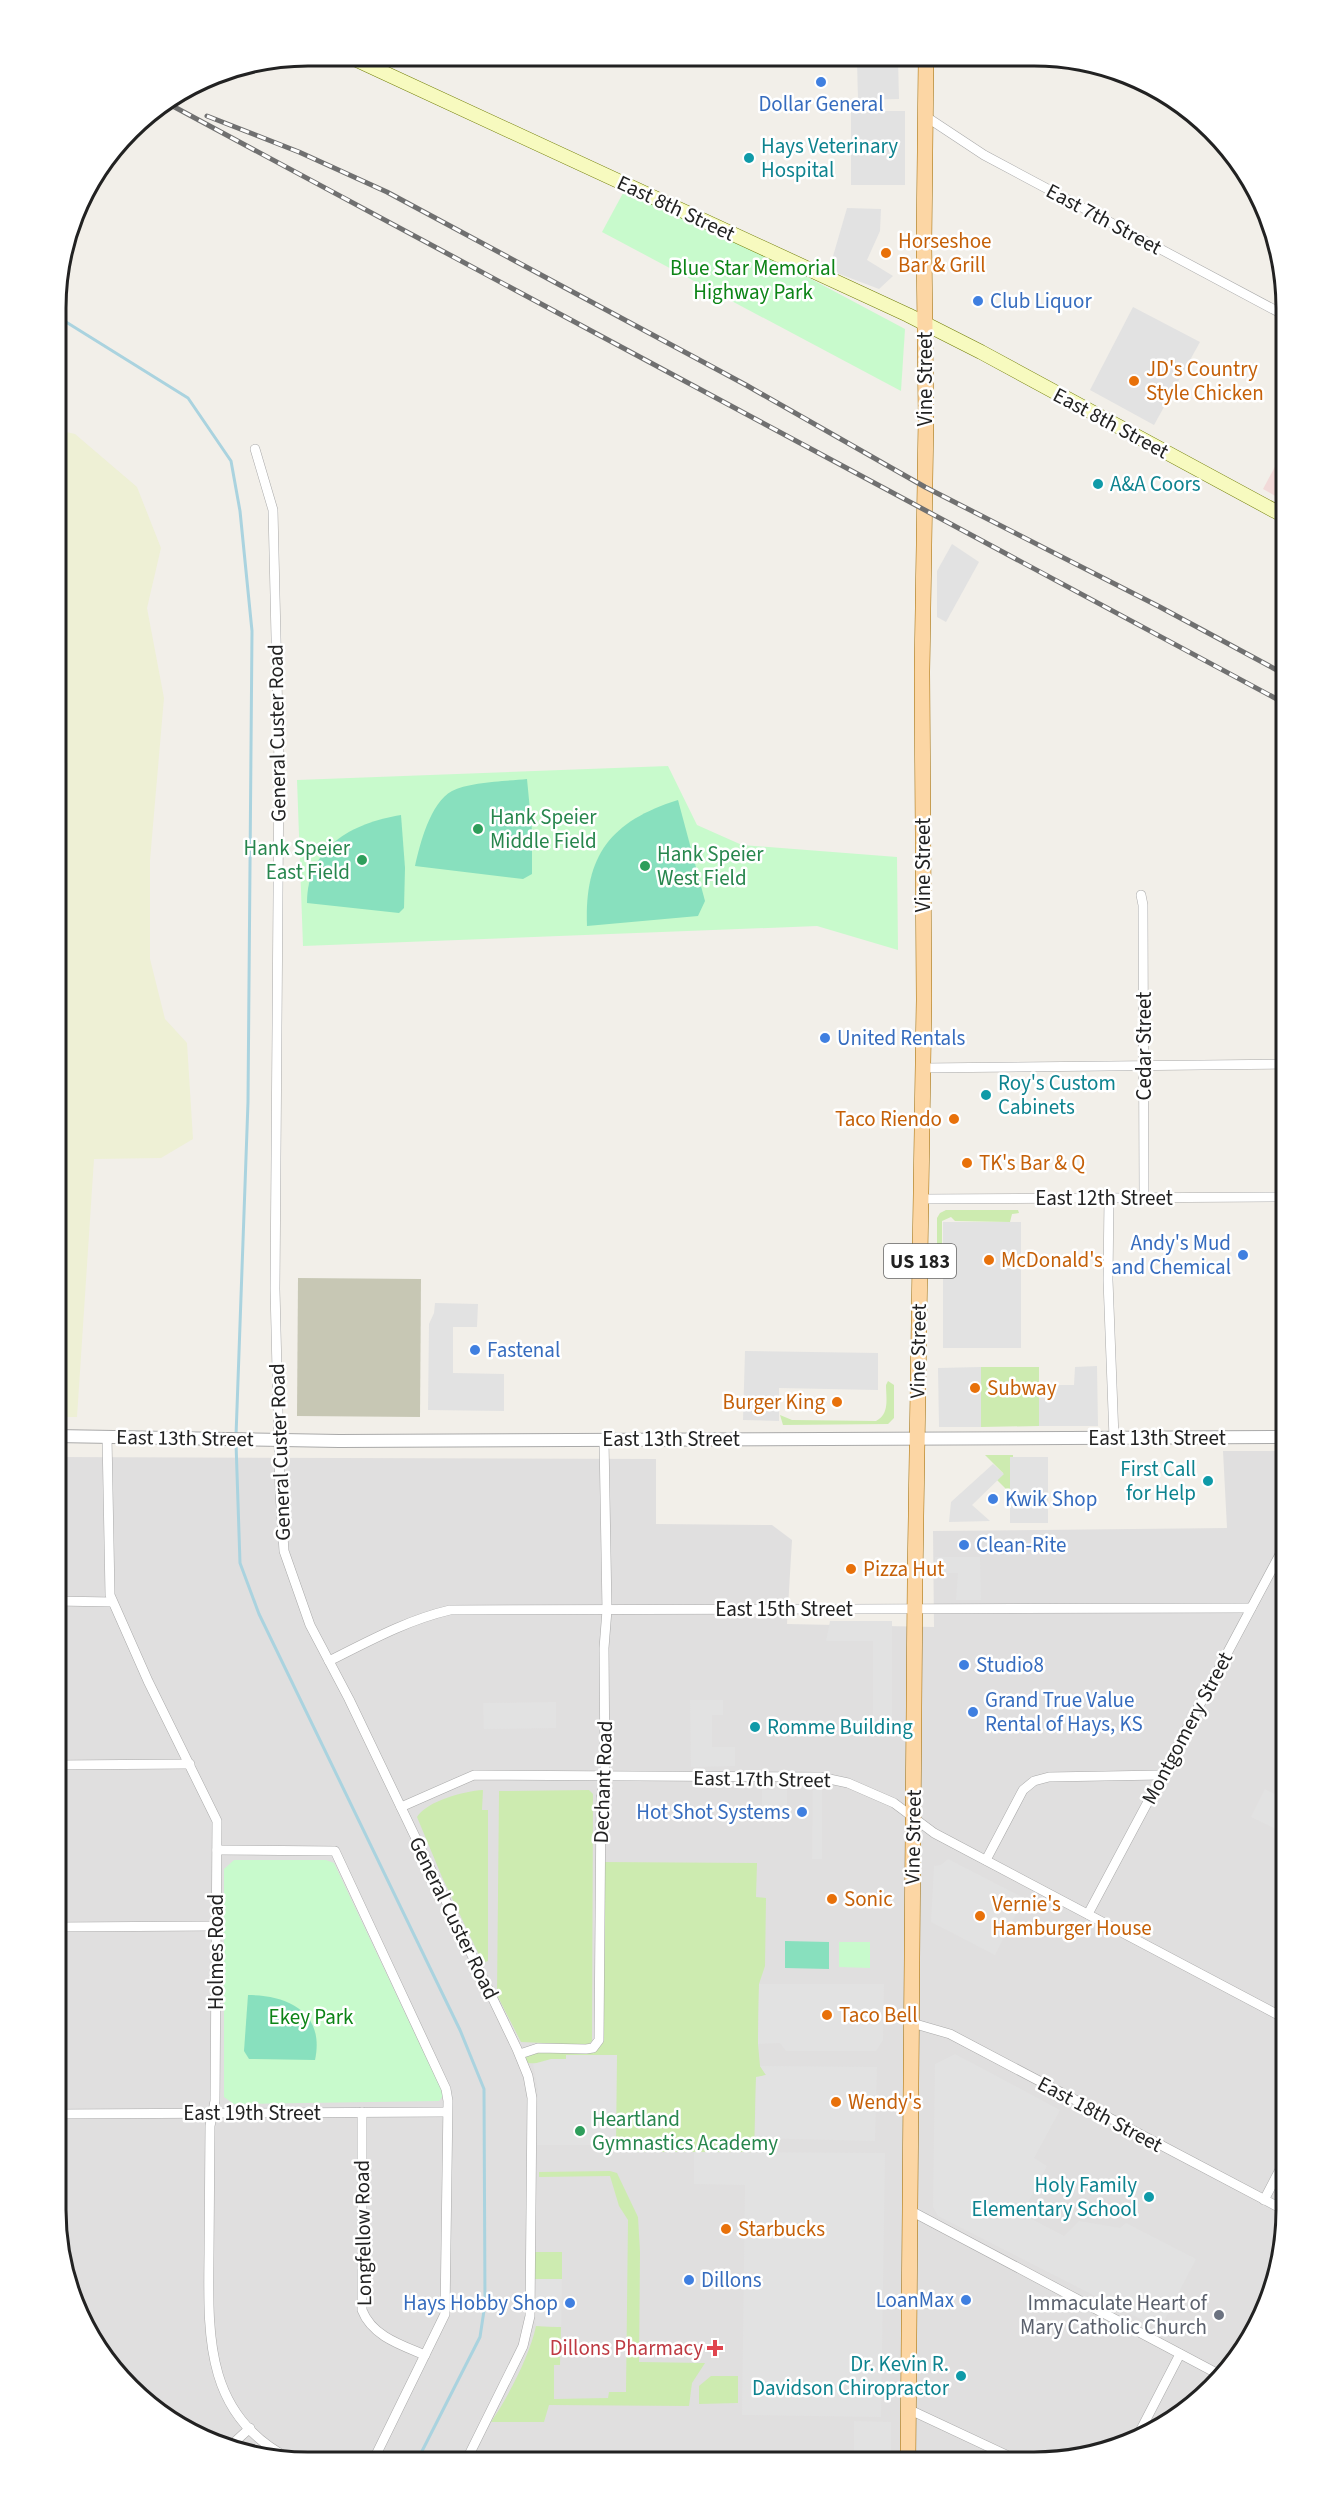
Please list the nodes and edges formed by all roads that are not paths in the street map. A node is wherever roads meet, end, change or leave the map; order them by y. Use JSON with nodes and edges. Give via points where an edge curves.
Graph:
{"nodes":[{"id":1,"x":370,"y":66,"type":"edge"},
{"id":2,"x":926,"y":66,"type":"edge"},
{"id":3,"x":925,"y":116,"type":"junction"},
{"id":4,"x":1276,"y":310,"type":"edge"},
{"id":5,"x":925,"y":324,"type":"junction"},
{"id":6,"x":255,"y":449,"type":"dead end"},
{"id":7,"x":1276,"y":512,"type":"edge"},
{"id":8,"x":1141,"y":895,"type":"dead end"},
{"id":9,"x":1276,"y":1064,"type":"edge"},
{"id":10,"x":1144,"y":1065,"type":"junction"},
{"id":11,"x":923,"y":1068,"type":"junction"},
{"id":12,"x":1276,"y":1197,"type":"edge"},
{"id":13,"x":1109,"y":1198,"type":"junction"},
{"id":14,"x":1144,"y":1198,"type":"junction"},
{"id":15,"x":921,"y":1199,"type":"junction"},
{"id":16,"x":66,"y":1436,"type":"edge"},
{"id":17,"x":107,"y":1436,"type":"junction"},
{"id":18,"x":1276,"y":1437,"type":"edge"},
{"id":19,"x":1114,"y":1438,"type":"junction"},
{"id":20,"x":279,"y":1439,"type":"junction"},
{"id":21,"x":604,"y":1439,"type":"junction"},
{"id":22,"x":917,"y":1439,"type":"junction"},
{"id":23,"x":1276,"y":1562,"type":"edge"},
{"id":24,"x":66,"y":1602,"type":"edge"},
{"id":25,"x":112,"y":1602,"type":"junction"},
{"id":26,"x":1251,"y":1608,"type":"junction"},
{"id":27,"x":915,"y":1609,"type":"junction"},
{"id":28,"x":607,"y":1610,"type":"junction"},
{"id":29,"x":329,"y":1661,"type":"junction"},
{"id":30,"x":190,"y":1764,"type":"junction"},
{"id":31,"x":66,"y":1765,"type":"edge"},
{"id":32,"x":1161,"y":1775,"type":"junction"},
{"id":33,"x":605,"y":1776,"type":"junction"},
{"id":34,"x":401,"y":1807,"type":"junction"},
{"id":35,"x":914,"y":1820,"type":"junction"},
{"id":36,"x":217,"y":1850,"type":"junction"},
{"id":37,"x":986,"y":1860,"type":"junction"},
{"id":38,"x":1088,"y":1914,"type":"junction"},
{"id":39,"x":216,"y":1926,"type":"junction"},
{"id":40,"x":66,"y":1927,"type":"edge"},
{"id":41,"x":1276,"y":2014,"type":"edge"},
{"id":42,"x":912,"y":2023,"type":"junction"},
{"id":43,"x":520,"y":2054,"type":"junction"},
{"id":44,"x":362,"y":2112,"type":"junction"},
{"id":45,"x":447,"y":2112,"type":"junction"},
{"id":46,"x":213,"y":2113,"type":"junction"},
{"id":47,"x":66,"y":2114,"type":"edge"},
{"id":48,"x":1276,"y":2177,"type":"edge"},
{"id":49,"x":1264,"y":2200,"type":"junction"},
{"id":50,"x":1276,"y":2206,"type":"edge"},
{"id":51,"x":911,"y":2211,"type":"junction"},
{"id":52,"x":1180,"y":2354,"type":"junction"},
{"id":53,"x":425,"y":2355,"type":"junction"},
{"id":54,"x":1214,"y":2372,"type":"edge"},
{"id":55,"x":908,"y":2409,"type":"junction"},
{"id":56,"x":1143,"y":2426,"type":"edge"},
{"id":57,"x":250,"y":2428,"type":"junction"},
{"id":58,"x":236,"y":2441,"type":"edge"},
{"id":59,"x":277,"y":2450,"type":"edge"},
{"id":60,"x":377,"y":2452,"type":"edge"},
{"id":61,"x":470,"y":2452,"type":"edge"},
{"id":62,"x":908,"y":2452,"type":"edge"},
{"id":63,"x":1000,"y":2452,"type":"edge"}],
"edges":[{"from":1,"to":5,"type":"main road","name":"East 8th Street"},
{"from":2,"to":3,"type":"main road","name":"Vine Street","number":"US 183"},
{"from":3,"to":4,"type":"street","name":"East 7th Street","via":[[984,155]]},
{"from":3,"to":5,"type":"main road","name":"Vine Street","number":"US 183"},
{"from":5,"to":7,"type":"main road","name":"East 8th Street"},
{"from":5,"to":11,"type":"main road","name":"Vine Street","number":"US 183","via":[[921,672]]},
{"from":6,"to":20,"type":"street","name":"General Custer Road","via":[[273,510],[279,764],[275,1289]]},
{"from":8,"to":10,"type":"street","name":"Cedar Street"},
{"from":9,"to":10,"type":"street"},
{"from":10,"to":11,"type":"street"},
{"from":10,"to":14,"type":"street","name":"Cedar Street"},
{"from":11,"to":15,"type":"main road","name":"Vine Street","number":"US 183"},
{"from":12,"to":14,"type":"street","name":"East 12th Street"},
{"from":13,"to":14,"type":"street","name":"East 12th Street"},
{"from":13,"to":15,"type":"street","name":"East 12th Street"},
{"from":13,"to":19,"type":"street"},
{"from":15,"to":22,"type":"main road","name":"Vine Street","number":"US 183"},
{"from":16,"to":17,"type":"street","name":"East 13th Street"},
{"from":17,"to":20,"type":"street","name":"East 13th Street"},
{"from":17,"to":25,"type":"street","name":"Holmes Road"},
{"from":18,"to":19,"type":"street","name":"East 13th Street"},
{"from":19,"to":22,"type":"street","name":"East 13th Street"},
{"from":20,"to":21,"type":"street","name":"East 13th Street"},
{"from":20,"to":29,"type":"street","name":"General Custer Road","via":[[284,1551],[310,1625]]},
{"from":21,"to":22,"type":"street","name":"East 13th Street"},
{"from":21,"to":28,"type":"street","name":"Dechant Road"},
{"from":22,"to":27,"type":"main road","name":"Vine Street","number":"US 183"},
{"from":23,"to":26,"type":"street","name":"Montgomery Street"},
{"from":24,"to":25,"type":"street"},
{"from":25,"to":30,"type":"street","name":"Holmes Road"},
{"from":26,"to":27,"type":"street","name":"East 15th Street"},
{"from":26,"to":32,"type":"street","name":"Montgomery Street"},
{"from":27,"to":28,"type":"street","name":"East 15th Street"},
{"from":27,"to":35,"type":"main road","name":"Vine Street","number":"US 183"},
{"from":28,"to":29,"type":"street","name":"East 15th Street","via":[[450,1610],[402,1624]]},
{"from":28,"to":33,"type":"street","name":"Dechant Road"},
{"from":29,"to":34,"type":"street","name":"General Custer Road"},
{"from":30,"to":31,"type":"street"},
{"from":30,"to":36,"type":"street","name":"Holmes Road","via":[[217,1821]]},
{"from":32,"to":37,"type":"street","via":[[1048,1777],[1034,1781],[1023,1790]]},
{"from":32,"to":38,"type":"street","name":"Montgomery Street"},
{"from":33,"to":34,"type":"street","name":"East 17th Street","via":[[474,1775]]},
{"from":33,"to":35,"type":"street","name":"East 17th Street","via":[[837,1779],[894,1803]]},
{"from":33,"to":43,"type":"street","name":"Dechant Road","via":[[601,1798],[599,2040],[593,2048],[538,2048]]},
{"from":34,"to":43,"type":"street","name":"General Custer Road"},
{"from":35,"to":37,"type":"street","name":"East 17th Street"},
{"from":35,"to":42,"type":"main road","name":"Vine Street","number":"US 183"},
{"from":36,"to":39,"type":"street","name":"Holmes Road"},
{"from":36,"to":45,"type":"street","via":[[335,1851],[446,2089]]},
{"from":37,"to":38,"type":"street","name":"East 17th Street"},
{"from":38,"to":41,"type":"street","name":"East 17th Street"},
{"from":39,"to":40,"type":"street"},
{"from":39,"to":46,"type":"street","name":"Holmes Road"},
{"from":42,"to":49,"type":"street","name":"East 18th Street","via":[[950,2034]]},
{"from":42,"to":51,"type":"main road","name":"Vine Street","number":"US 183"},
{"from":43,"to":61,"type":"street","name":"General Custer Road","via":[[532,2098],[530,2316],[522,2346]]},
{"from":44,"to":45,"type":"street","name":"East 19th Street"},
{"from":44,"to":46,"type":"street","name":"East 19th Street"},
{"from":44,"to":53,"type":"street","name":"Longfellow Road","via":[[362,2310],[378,2332]]},
{"from":45,"to":53,"type":"street","via":[[445,2314]]},
{"from":46,"to":47,"type":"street","name":"East 19th Street"},
{"from":46,"to":57,"type":"street","name":"Holmes Road","via":[[209,2338],[222,2388]]},
{"from":48,"to":49,"type":"street"},
{"from":49,"to":50,"type":"street","name":"East 18th Street"},
{"from":51,"to":52,"type":"street"},
{"from":51,"to":55,"type":"main road","name":"Vine Street","number":"US 183"},
{"from":52,"to":54,"type":"street"},
{"from":52,"to":56,"type":"street"},
{"from":53,"to":60,"type":"street"},
{"from":55,"to":62,"type":"main road","name":"Vine Street","number":"US 183"},
{"from":55,"to":63,"type":"street"},
{"from":57,"to":58,"type":"street"},
{"from":57,"to":59,"type":"street","name":"Holmes Road"}]}
